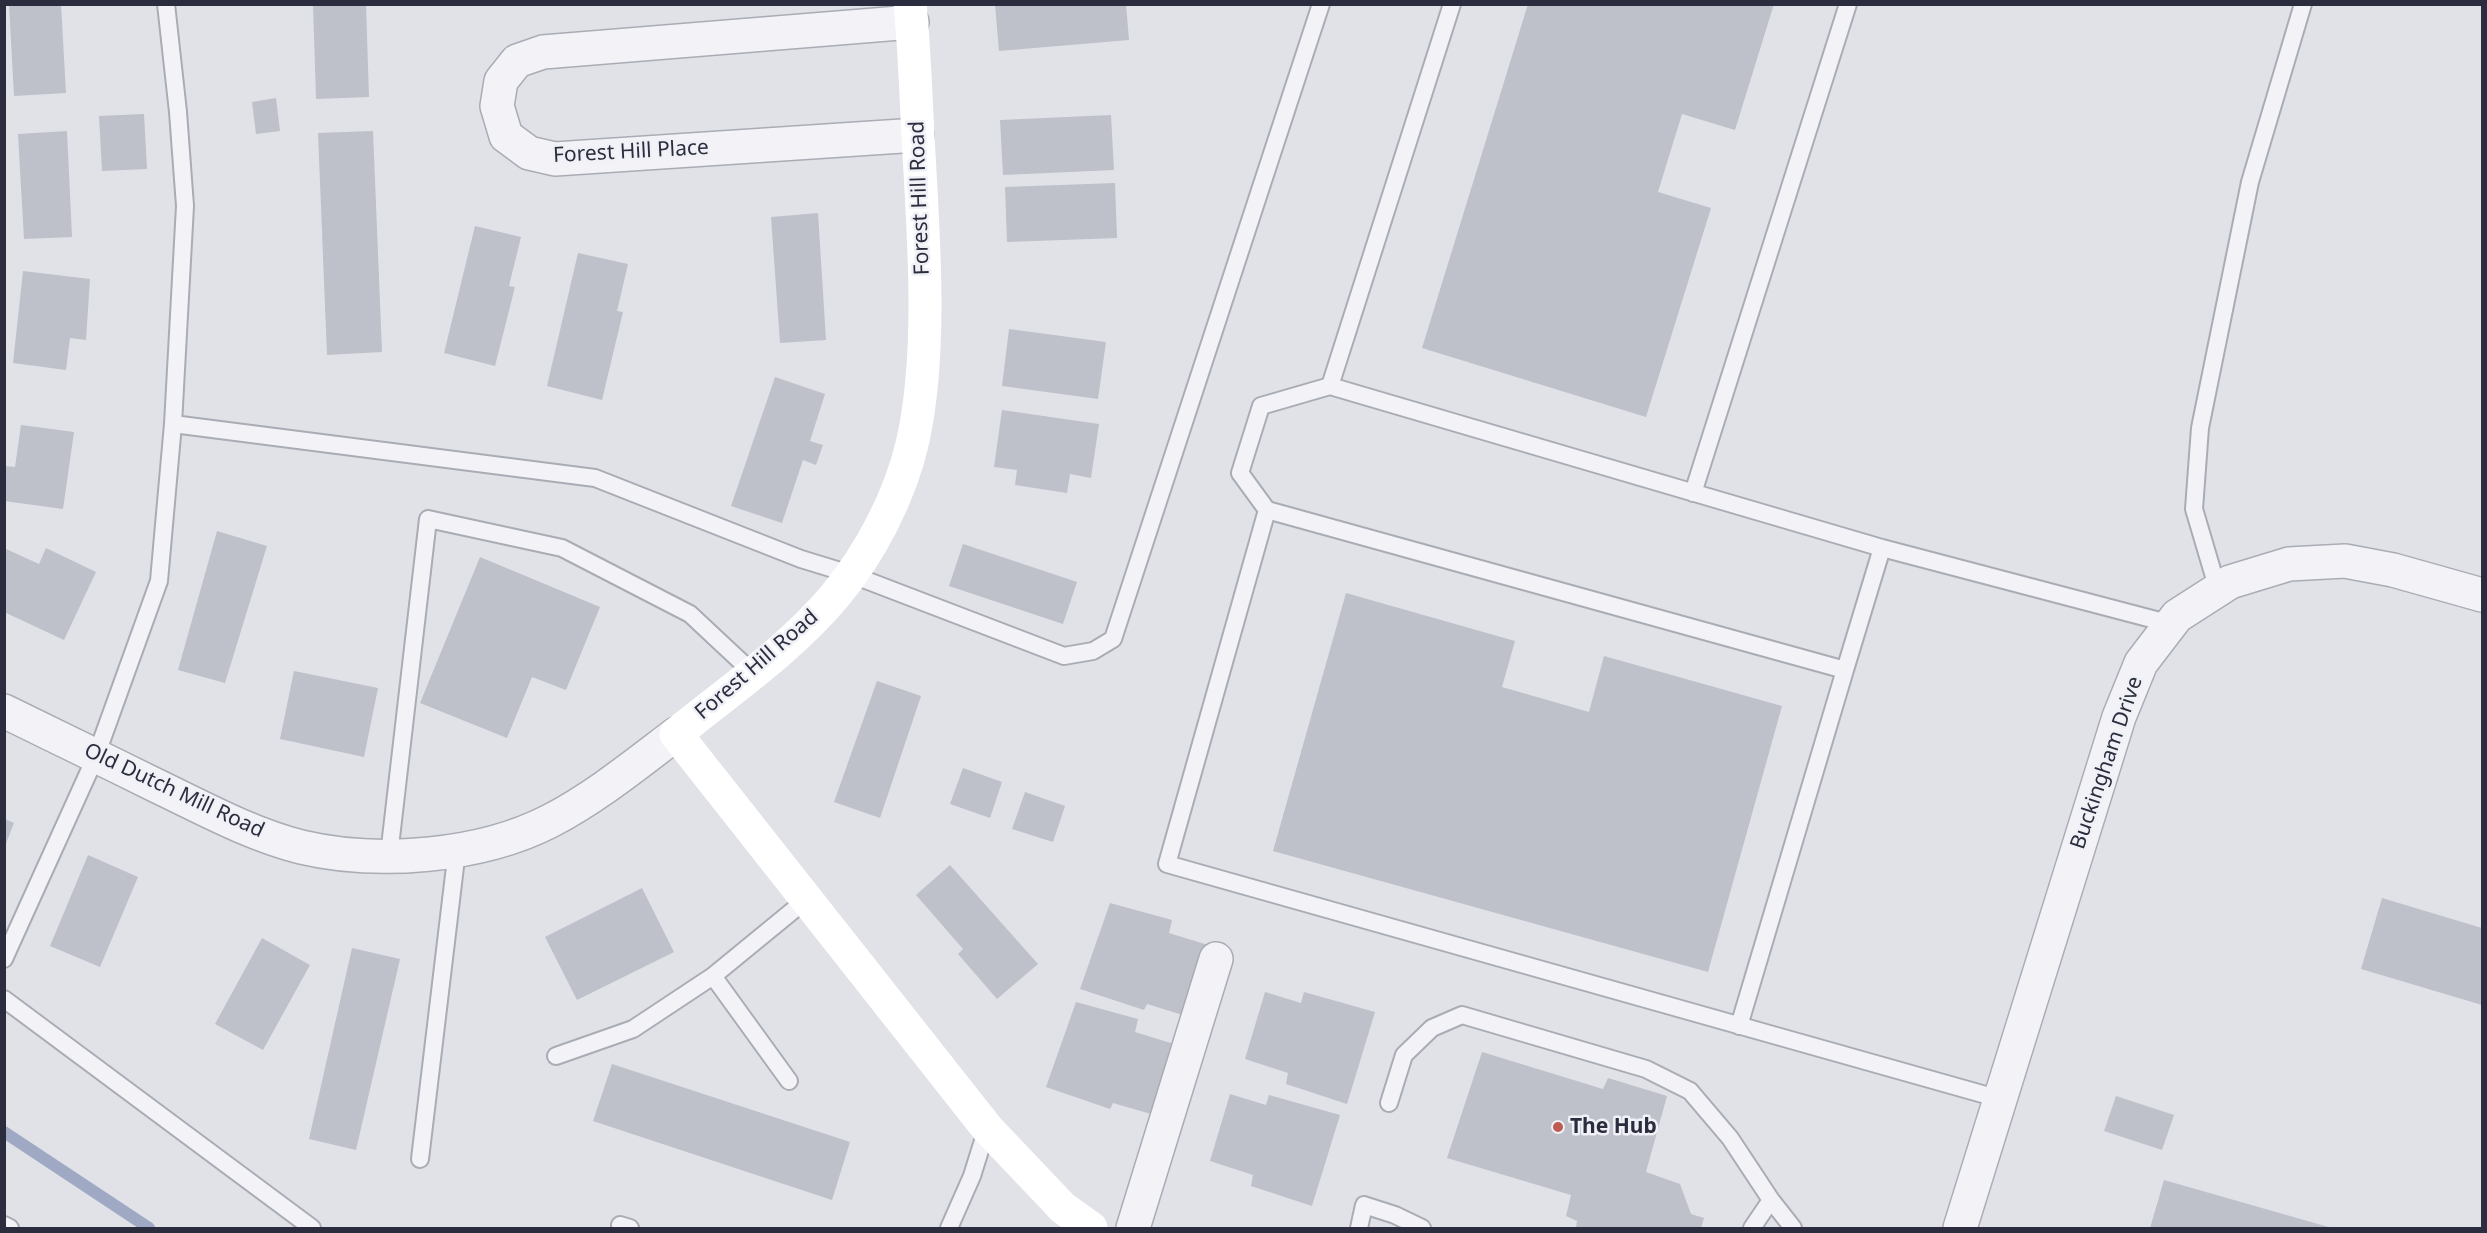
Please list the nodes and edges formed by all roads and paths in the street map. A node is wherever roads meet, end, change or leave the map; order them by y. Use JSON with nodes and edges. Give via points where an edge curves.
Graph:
{"nodes":[{"id":1,"x":166,"y":4,"type":"edge"},
{"id":2,"x":1321,"y":4,"type":"edge"},
{"id":3,"x":1452,"y":4,"type":"edge"},
{"id":4,"x":1848,"y":4,"type":"edge"},
{"id":5,"x":2303,"y":4,"type":"edge"},
{"id":6,"x":911,"y":14,"type":"edge"},
{"id":7,"x":917,"y":135,"type":"junction"},
{"id":8,"x":1330,"y":386,"type":"junction"},
{"id":9,"x":173,"y":424,"type":"junction"},
{"id":10,"x":1693,"y":493,"type":"junction"},
{"id":11,"x":1267,"y":510,"type":"junction"},
{"id":12,"x":1882,"y":548,"type":"junction"},
{"id":13,"x":850,"y":574,"type":"junction"},
{"id":14,"x":2218,"y":590,"type":"junction"},
{"id":15,"x":2482,"y":595,"type":"edge"},
{"id":16,"x":2171,"y":624,"type":"junction"},
{"id":17,"x":1845,"y":670,"type":"junction"},
{"id":18,"x":752,"y":672,"type":"junction"},
{"id":19,"x":4,"y":711,"type":"edge"},
{"id":20,"x":676,"y":734,"type":"junction"},
{"id":21,"x":96,"y":756,"type":"junction"},
{"id":22,"x":457,"y":850,"type":"junction"},
{"id":23,"x":388,"y":855,"type":"junction"},
{"id":24,"x":807,"y":899,"type":"junction"},
{"id":25,"x":4,"y":958,"type":"edge"},
{"id":26,"x":1216,"y":958,"type":"dead end"},
{"id":27,"x":713,"y":976,"type":"junction"},
{"id":28,"x":4,"y":999,"type":"edge"},
{"id":29,"x":1739,"y":1026,"type":"junction"},
{"id":30,"x":555,"y":1056,"type":"dead end"},
{"id":31,"x":789,"y":1081,"type":"dead end"},
{"id":32,"x":2000,"y":1099,"type":"junction"},
{"id":33,"x":1389,"y":1103,"type":"dead end"},
{"id":34,"x":987,"y":1128,"type":"junction"},
{"id":35,"x":420,"y":1159,"type":"dead end"},
{"id":36,"x":1771,"y":1200,"type":"junction"},
{"id":37,"x":4,"y":1225,"type":"edge"},
{"id":38,"x":10,"y":1228,"type":"edge"},
{"id":39,"x":312,"y":1228,"type":"edge"},
{"id":40,"x":949,"y":1228,"type":"edge"},
{"id":41,"x":1090,"y":1228,"type":"edge"},
{"id":42,"x":1133,"y":1228,"type":"edge"},
{"id":43,"x":1359,"y":1228,"type":"edge"},
{"id":44,"x":1422,"y":1228,"type":"edge"},
{"id":45,"x":1752,"y":1228,"type":"edge"},
{"id":46,"x":1793,"y":1228,"type":"edge"},
{"id":47,"x":1960,"y":1228,"type":"edge"}],
"edges":[{"from":1,"to":9,"type":"lane","via":[[185,206]]},
{"from":2,"to":13,"type":"lane","via":[[1113,639],[1093,651],[1064,656]]},
{"from":3,"to":8,"type":"lane"},
{"from":4,"to":10,"type":"lane"},
{"from":5,"to":14,"type":"lane","via":[[2250,182],[2200,428],[2194,508]]},
{"from":6,"to":7,"type":"street","name":"Forest Hill Road"},
{"from":6,"to":7,"type":"street","name":"Forest Hill Place","via":[[543,52],[517,61],[501,81],[497,106],[506,136],[529,153],[555,159]]},
{"from":7,"to":13,"type":"street","name":"Forest Hill Road","via":[[924,275],[921,379],[913,440],[896,491],[867,550]]},
{"from":8,"to":10,"type":"lane"},
{"from":8,"to":11,"type":"lane","via":[[1261,406],[1240,473]]},
{"from":9,"to":13,"type":"lane","via":[[595,478],[801,559]]},
{"from":9,"to":21,"type":"lane","via":[[159,581]]},
{"from":10,"to":12,"type":"lane"},
{"from":11,"to":17,"type":"lane"},
{"from":11,"to":29,"type":"lane","via":[[1167,864]]},
{"from":12,"to":16,"type":"lane"},
{"from":12,"to":17,"type":"lane"},
{"from":13,"to":18,"type":"street","name":"Forest Hill Road","via":[[799,635]]},
{"from":14,"to":15,"type":"street","name":"Buckingham Drive","via":[[2230,582],[2289,564],[2345,561]]},
{"from":14,"to":16,"type":"street","name":"Buckingham Drive"},
{"from":16,"to":32,"type":"street","name":"Buckingham Drive","via":[[2141,663],[2119,717]]},
{"from":17,"to":29,"type":"lane"},
{"from":18,"to":20,"type":"street","name":"Forest Hill Road"},
{"from":18,"to":23,"type":"lane","via":[[690,614],[562,548],[428,519]]},
{"from":19,"to":21,"type":"street","name":"Old Dutch Mill Road"},
{"from":20,"to":22,"type":"street","name":"Old Dutch Mill Road","via":[[592,798],[547,822],[494,843]]},
{"from":20,"to":24,"type":"street","name":"Forest Hill Road"},
{"from":21,"to":23,"type":"street","name":"Old Dutch Mill Road","via":[[238,826],[302,847]]},
{"from":21,"to":25,"type":"lane"},
{"from":22,"to":23,"type":"street","name":"Old Dutch Mill Road"},
{"from":22,"to":35,"type":"lane"},
{"from":24,"to":27,"type":"lane"},
{"from":24,"to":34,"type":"street","name":"Forest Hill Road"},
{"from":26,"to":42,"type":"street"},
{"from":27,"to":30,"type":"lane","via":[[633,1029]]},
{"from":27,"to":31,"type":"lane"},
{"from":28,"to":39,"type":"lane"},
{"from":29,"to":32,"type":"lane"},
{"from":32,"to":47,"type":"street","name":"Buckingham Drive"},
{"from":33,"to":36,"type":"lane","via":[[1404,1055],[1432,1028],[1462,1015],[1646,1069],[1690,1091],[1730,1138]]},
{"from":34,"to":40,"type":"lane","via":[[972,1176]]},
{"from":34,"to":41,"type":"street","name":"Forest Hill Road","via":[[1063,1208]]},
{"from":36,"to":45,"type":"lane"},
{"from":36,"to":46,"type":"lane"},
{"from":37,"to":38,"type":"lane"},
{"from":43,"to":44,"type":"lane","via":[[1365,1205]]}]}
